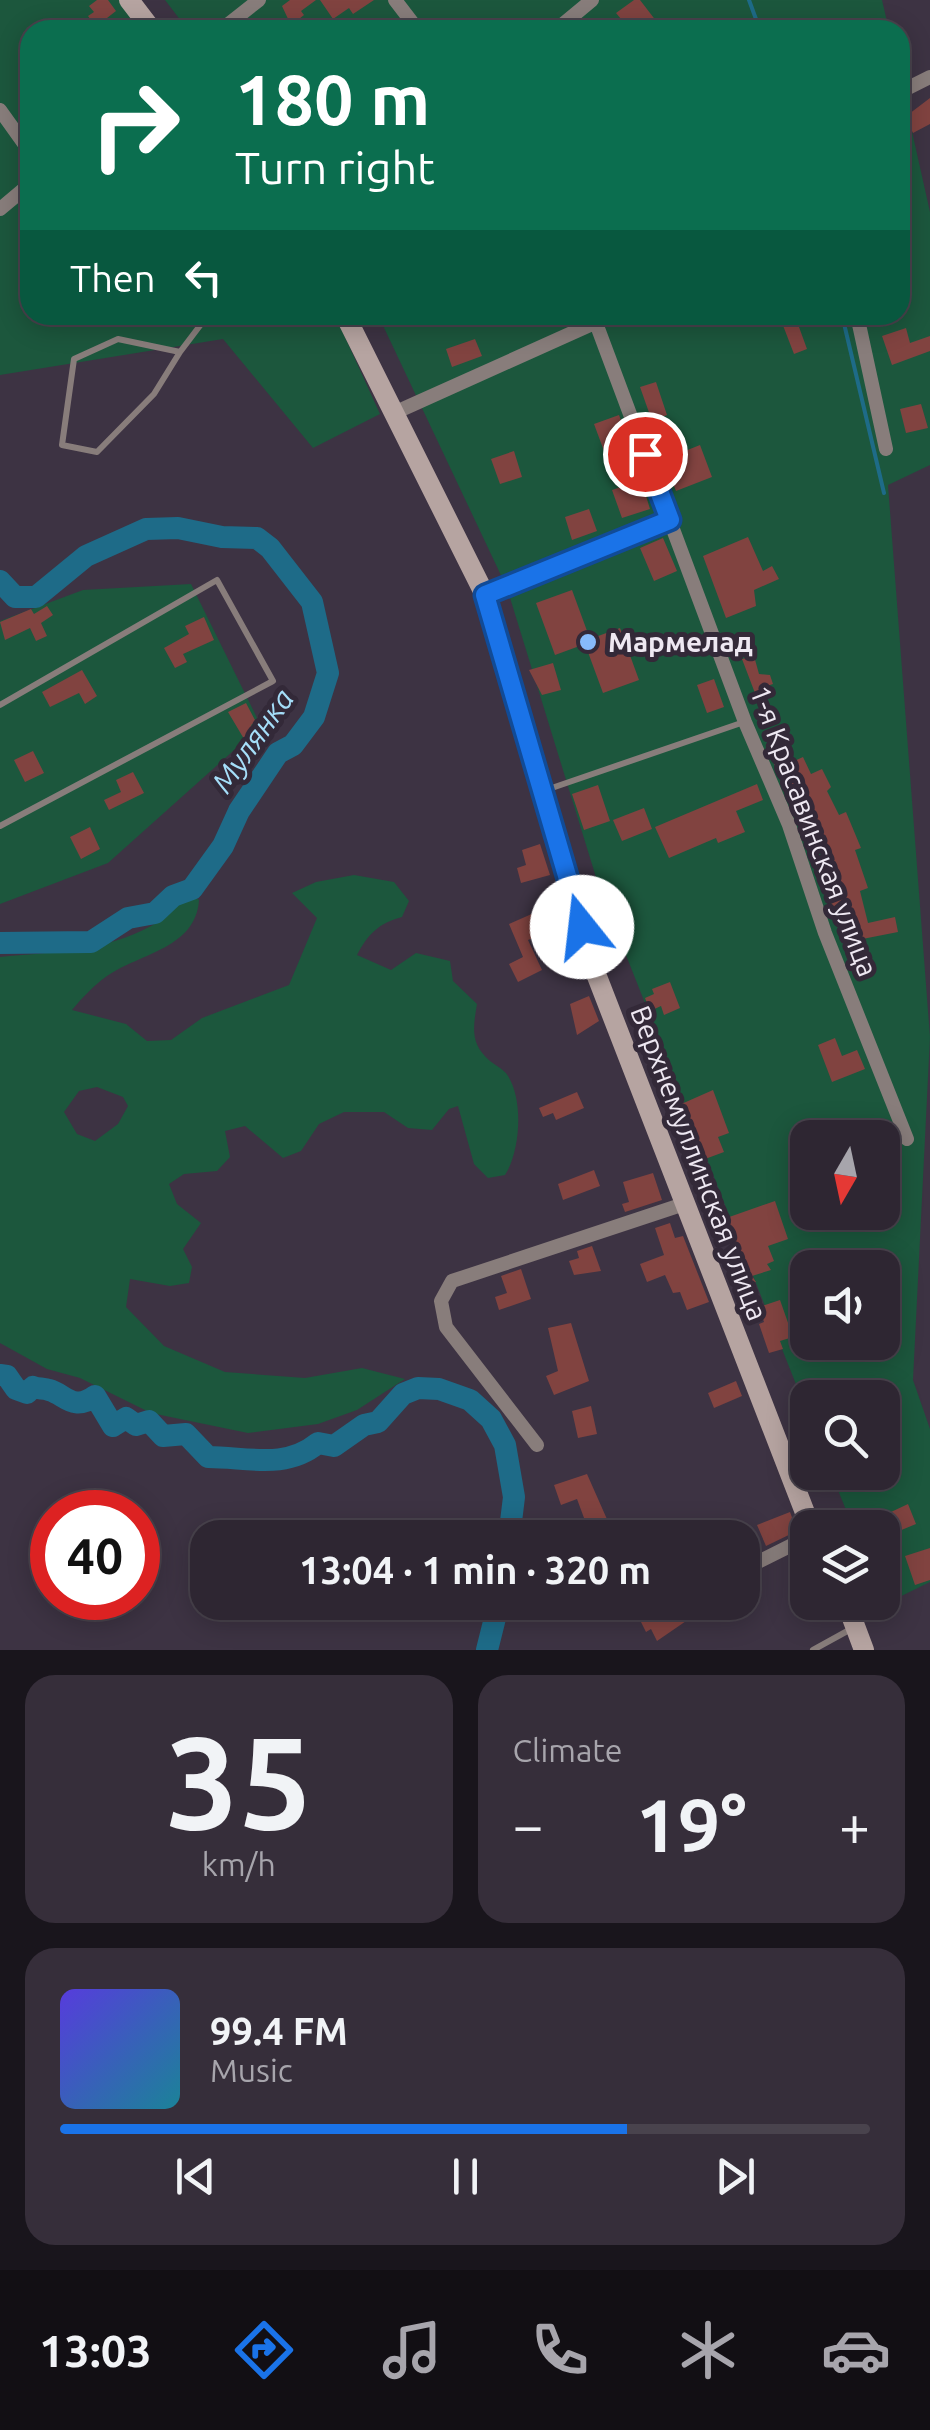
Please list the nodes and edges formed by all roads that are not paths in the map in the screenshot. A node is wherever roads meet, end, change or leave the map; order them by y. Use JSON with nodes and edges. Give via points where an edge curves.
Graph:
{"nodes":[{"id":1,"x":129,"y":0,"type":"edge"},
{"id":2,"x":259,"y":0,"type":"edge"},
{"id":3,"x":394,"y":0,"type":"edge"},
{"id":4,"x":592,"y":0,"type":"edge"},
{"id":5,"x":144,"y":20,"type":"edge"},
{"id":6,"x":234,"y":20,"type":"edge"},
{"id":7,"x":410,"y":20,"type":"edge"},
{"id":8,"x":568,"y":20,"type":"edge"},
{"id":9,"x":0,"y":110,"type":"edge"},
{"id":10,"x":20,"y":138,"type":"edge"},
{"id":11,"x":20,"y":192,"type":"edge"},
{"id":12,"x":0,"y":209,"type":"edge"},
{"id":13,"x":200,"y":325,"type":"edge"},
{"id":14,"x":350,"y":325,"type":"edge"},
{"id":15,"x":579,"y":325,"type":"edge"},
{"id":16,"x":597,"y":325,"type":"edge"},
{"id":17,"x":859,"y":325,"type":"edge"},
{"id":18,"x":180,"y":352,"type":"junction"},
{"id":19,"x":394,"y":413,"type":"junction"},
{"id":20,"x":886,"y":449,"type":"dead end"},
{"id":21,"x":670,"y":520,"type":"junction"},
{"id":22,"x":485,"y":595,"type":"junction"},
{"id":23,"x":0,"y":704,"type":"edge"},
{"id":24,"x":745,"y":722,"type":"junction"},
{"id":25,"x":542,"y":792,"type":"junction"},
{"id":26,"x":0,"y":826,"type":"edge"},
{"id":27,"x":908,"y":1139,"type":"dead end"},
{"id":28,"x":686,"y":1206,"type":"junction"},
{"id":29,"x":538,"y":1445,"type":"dead end"},
{"id":30,"x":805,"y":1510,"type":"edge"},
{"id":31,"x":790,"y":1546,"type":"edge"},
{"id":32,"x":760,"y":1561,"type":"edge"},
{"id":33,"x":852,"y":1620,"type":"edge"},
{"id":34,"x":855,"y":1627,"type":"junction"},
{"id":35,"x":813,"y":1650,"type":"edge"},
{"id":36,"x":864,"y":1650,"type":"edge"}],
"edges":[{"from":1,"to":5,"type":"street"},
{"from":2,"to":6,"type":"street"},
{"from":3,"to":7,"type":"street"},
{"from":4,"to":8,"type":"street"},
{"from":9,"to":10,"type":"street"},
{"from":11,"to":12,"type":"street"},
{"from":13,"to":18,"type":"lane"},
{"from":14,"to":19,"type":"street","name":"Верхнемуллинская улица"},
{"from":15,"to":19,"type":"street"},
{"from":16,"to":21,"type":"street","name":"1-я Красавинская улица"},
{"from":17,"to":20,"type":"street"},
{"from":18,"to":18,"type":"lane","via":[[118,339],[74,359],[62,444],[97,452],[154,394]]},
{"from":19,"to":22,"type":"street","name":"Верхнемуллинская улица"},
{"from":21,"to":22,"type":"lane"},
{"from":21,"to":24,"type":"street","name":"1-я Красавинская улица"},
{"from":22,"to":25,"type":"street","name":"Верхнемуллинская улица"},
{"from":23,"to":26,"type":"lane","via":[[217,580],[273,681]]},
{"from":24,"to":25,"type":"lane"},
{"from":24,"to":27,"type":"street","name":"1-я Красавинская улица"},
{"from":25,"to":28,"type":"street","name":"Верхнемуллинская улица","via":[[591,961]]},
{"from":28,"to":29,"type":"street","via":[[452,1281],[441,1301],[446,1327]]},
{"from":28,"to":30,"type":"street","name":"Верхнемуллинская улица"},
{"from":31,"to":32,"type":"street"},
{"from":33,"to":34,"type":"street"},
{"from":34,"to":35,"type":"lane"},
{"from":34,"to":36,"type":"street"}]}
